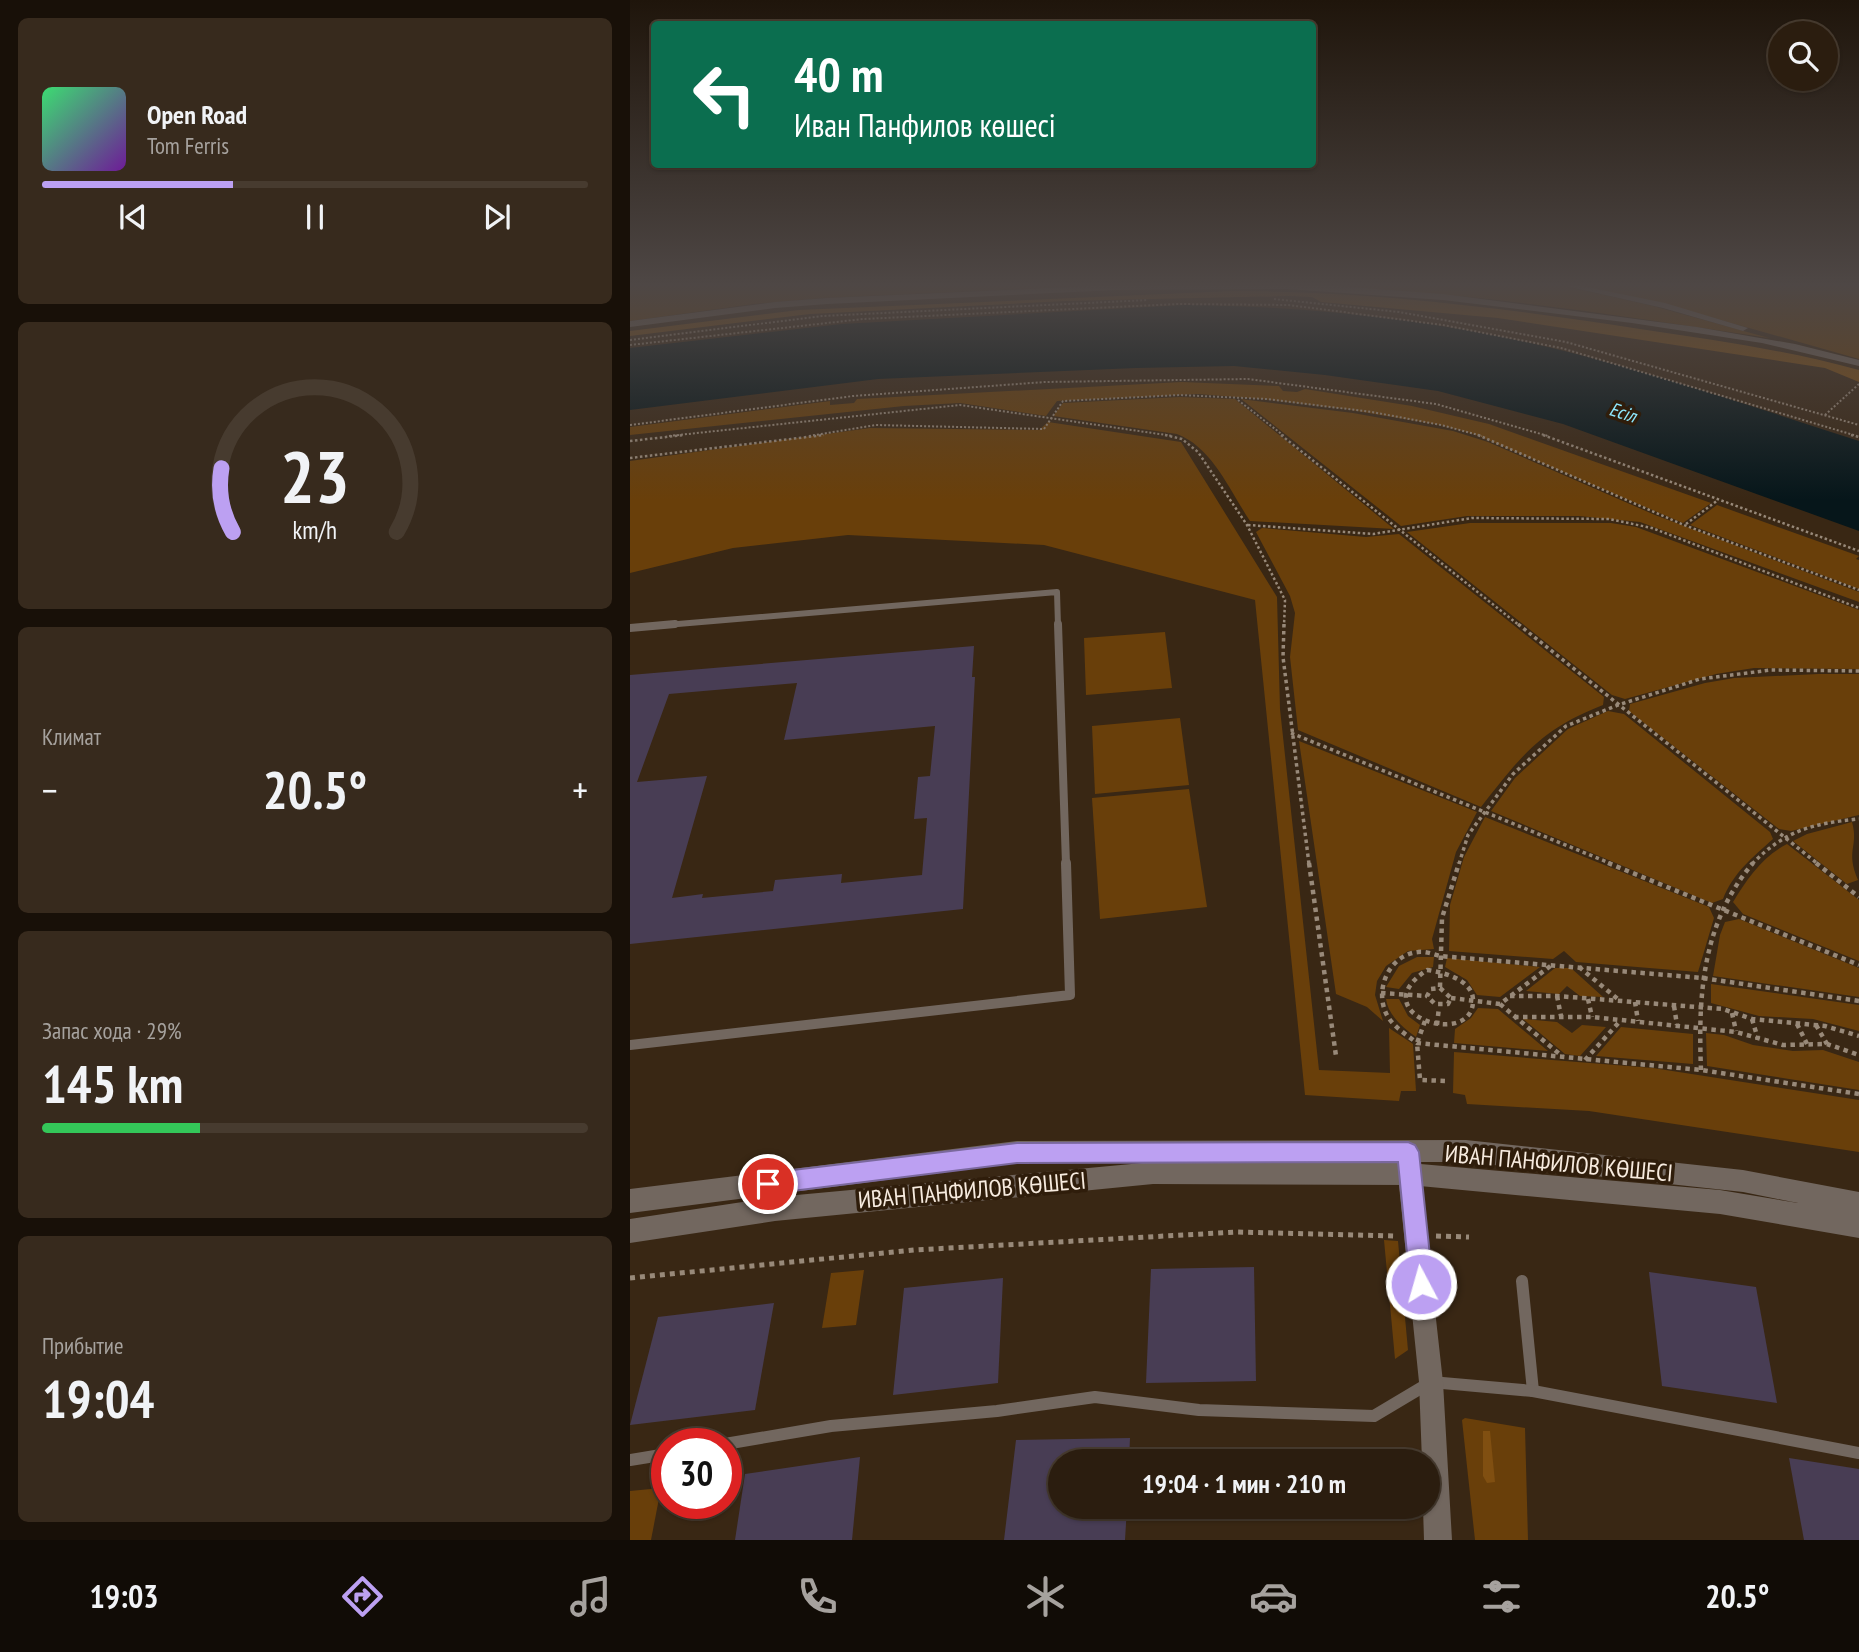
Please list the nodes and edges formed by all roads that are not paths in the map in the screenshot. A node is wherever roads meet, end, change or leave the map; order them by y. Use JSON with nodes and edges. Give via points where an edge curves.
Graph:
{"nodes":[{"id":1,"x":1835,"y":357,"type":"edge"},
{"id":2,"x":1859,"y":363,"type":"edge"},
{"id":3,"x":630,"y":628,"type":"edge"},
{"id":4,"x":630,"y":1045,"type":"edge"},
{"id":5,"x":1408,"y":1163,"type":"junction"},
{"id":6,"x":630,"y":1201,"type":"edge"},
{"id":7,"x":1859,"y":1203,"type":"edge"},
{"id":8,"x":1859,"y":1226,"type":"edge"},
{"id":9,"x":630,"y":1231,"type":"edge"},
{"id":10,"x":1522,"y":1281,"type":"dead end"},
{"id":11,"x":1431,"y":1382,"type":"junction"},
{"id":12,"x":1533,"y":1391,"type":"junction"},
{"id":13,"x":742,"y":1441,"type":"edge"},
{"id":14,"x":1859,"y":1453,"type":"edge"},
{"id":15,"x":651,"y":1457,"type":"edge"},
{"id":16,"x":630,"y":1460,"type":"edge"},
{"id":17,"x":1438,"y":1540,"type":"edge"}],
"edges":[{"from":1,"to":2,"type":"street"},
{"from":3,"to":4,"type":"lane","via":[[1058,592],[1070,995]]},
{"from":5,"to":6,"type":"street","name":"ИВАН ПАНФИЛОВ КӨШЕСІ","via":[[1017,1153]]},
{"from":5,"to":7,"type":"street","name":"ИВАН ПАНФИЛОВ КӨШЕСІ","via":[[1466,1151],[1743,1181]]},
{"from":5,"to":8,"type":"street","name":"ИВАН ПАНФИЛОВ КӨШЕСІ","via":[[1720,1202]]},
{"from":5,"to":9,"type":"street","name":"ИВАН ПАНФИЛОВ КӨШЕСІ","via":[[1153,1172],[775,1209]]},
{"from":5,"to":11,"type":"street"},
{"from":10,"to":12,"type":"lane"},
{"from":11,"to":12,"type":"lane"},
{"from":11,"to":13,"type":"lane","via":[[1374,1416],[1199,1410],[1095,1397],[831,1426]]},
{"from":11,"to":17,"type":"street"},
{"from":12,"to":14,"type":"lane"},
{"from":15,"to":16,"type":"lane"}]}
